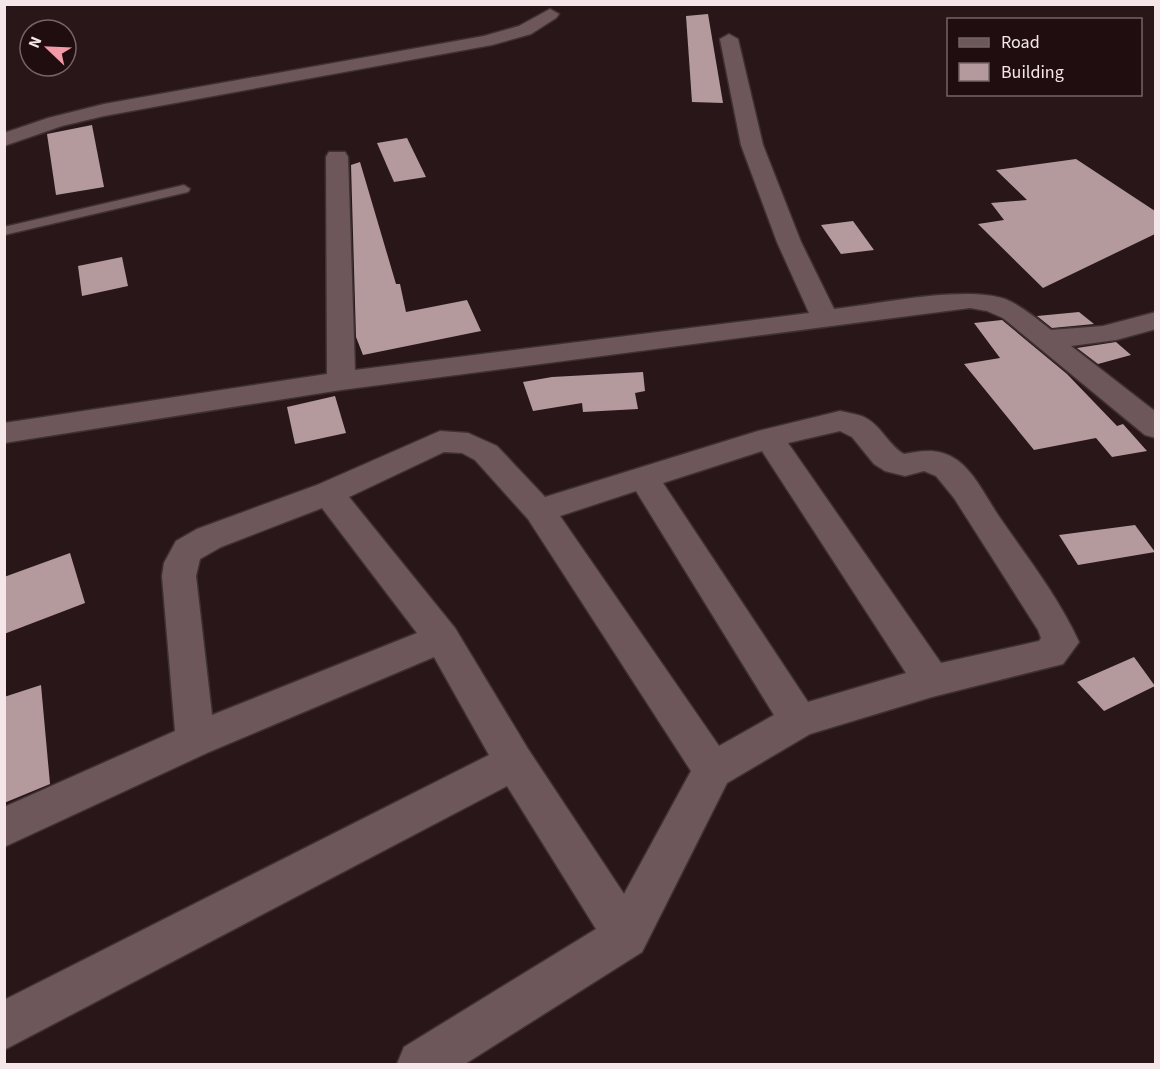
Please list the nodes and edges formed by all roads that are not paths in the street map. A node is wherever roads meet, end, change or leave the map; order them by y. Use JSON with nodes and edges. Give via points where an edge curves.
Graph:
{"nodes":[{"id":1,"x":550,"y":14,"type":"dead end"},
{"id":2,"x":729,"y":39,"type":"dead end"},
{"id":3,"x":4,"y":141,"type":"edge"},
{"id":4,"x":337,"y":157,"type":"dead end"},
{"id":5,"x":184,"y":189,"type":"dead end"},
{"id":6,"x":4,"y":231,"type":"edge"},
{"id":7,"x":826,"y":320,"type":"junction"},
{"id":8,"x":1155,"y":320,"type":"edge"},
{"id":9,"x":1048,"y":338,"type":"junction"},
{"id":10,"x":341,"y":381,"type":"junction"},
{"id":11,"x":1155,"y":428,"type":"edge"},
{"id":12,"x":4,"y":433,"type":"edge"},
{"id":13,"x":769,"y":438,"type":"junction"},
{"id":14,"x":644,"y":478,"type":"junction"},
{"id":15,"x":328,"y":493,"type":"junction"},
{"id":16,"x":539,"y":511,"type":"junction"},
{"id":17,"x":442,"y":638,"type":"junction"},
{"id":18,"x":932,"y":681,"type":"junction"},
{"id":19,"x":799,"y":721,"type":"junction"},
{"id":20,"x":195,"y":740,"type":"junction"},
{"id":21,"x":514,"y":762,"type":"junction"},
{"id":22,"x":713,"y":771,"type":"junction"},
{"id":23,"x":4,"y":828,"type":"edge"},
{"id":24,"x":626,"y":936,"type":"junction"},
{"id":25,"x":4,"y":1026,"type":"edge"},
{"id":26,"x":421,"y":1065,"type":"edge"}],
"edges":[{"from":1,"to":3,"type":"street","via":[[525,30],[486,41],[104,110],[55,122]]},
{"from":2,"to":7,"type":"street","via":[[752,145],[789,242]]},
{"from":4,"to":10,"type":"street"},
{"from":5,"to":6,"type":"lane"},
{"from":7,"to":9,"type":"street","via":[[970,300],[1012,312]]},
{"from":7,"to":10,"type":"street"},
{"from":8,"to":9,"type":"street","via":[[1091,338]]},
{"from":9,"to":11,"type":"street"},
{"from":10,"to":12,"type":"street"},
{"from":13,"to":14,"type":"street"},
{"from":13,"to":18,"type":"street"},
{"from":13,"to":18,"type":"street","via":[[840,421],[863,430],[885,457],[896,463],[924,460],[947,468],[1053,624],[1061,642],[1050,653]]},
{"from":14,"to":16,"type":"street"},
{"from":14,"to":19,"type":"street"},
{"from":15,"to":16,"type":"street","via":[[440,441],[455,440],[486,453]]},
{"from":15,"to":17,"type":"street"},
{"from":15,"to":20,"type":"street","via":[[209,538],[188,550],[181,563],[179,576]]},
{"from":16,"to":22,"type":"street"},
{"from":17,"to":20,"type":"street"},
{"from":17,"to":21,"type":"street"},
{"from":18,"to":19,"type":"street"},
{"from":19,"to":22,"type":"street"},
{"from":20,"to":23,"type":"street"},
{"from":21,"to":24,"type":"street"},
{"from":21,"to":25,"type":"street"},
{"from":22,"to":24,"type":"street"},
{"from":24,"to":26,"type":"street"}]}
